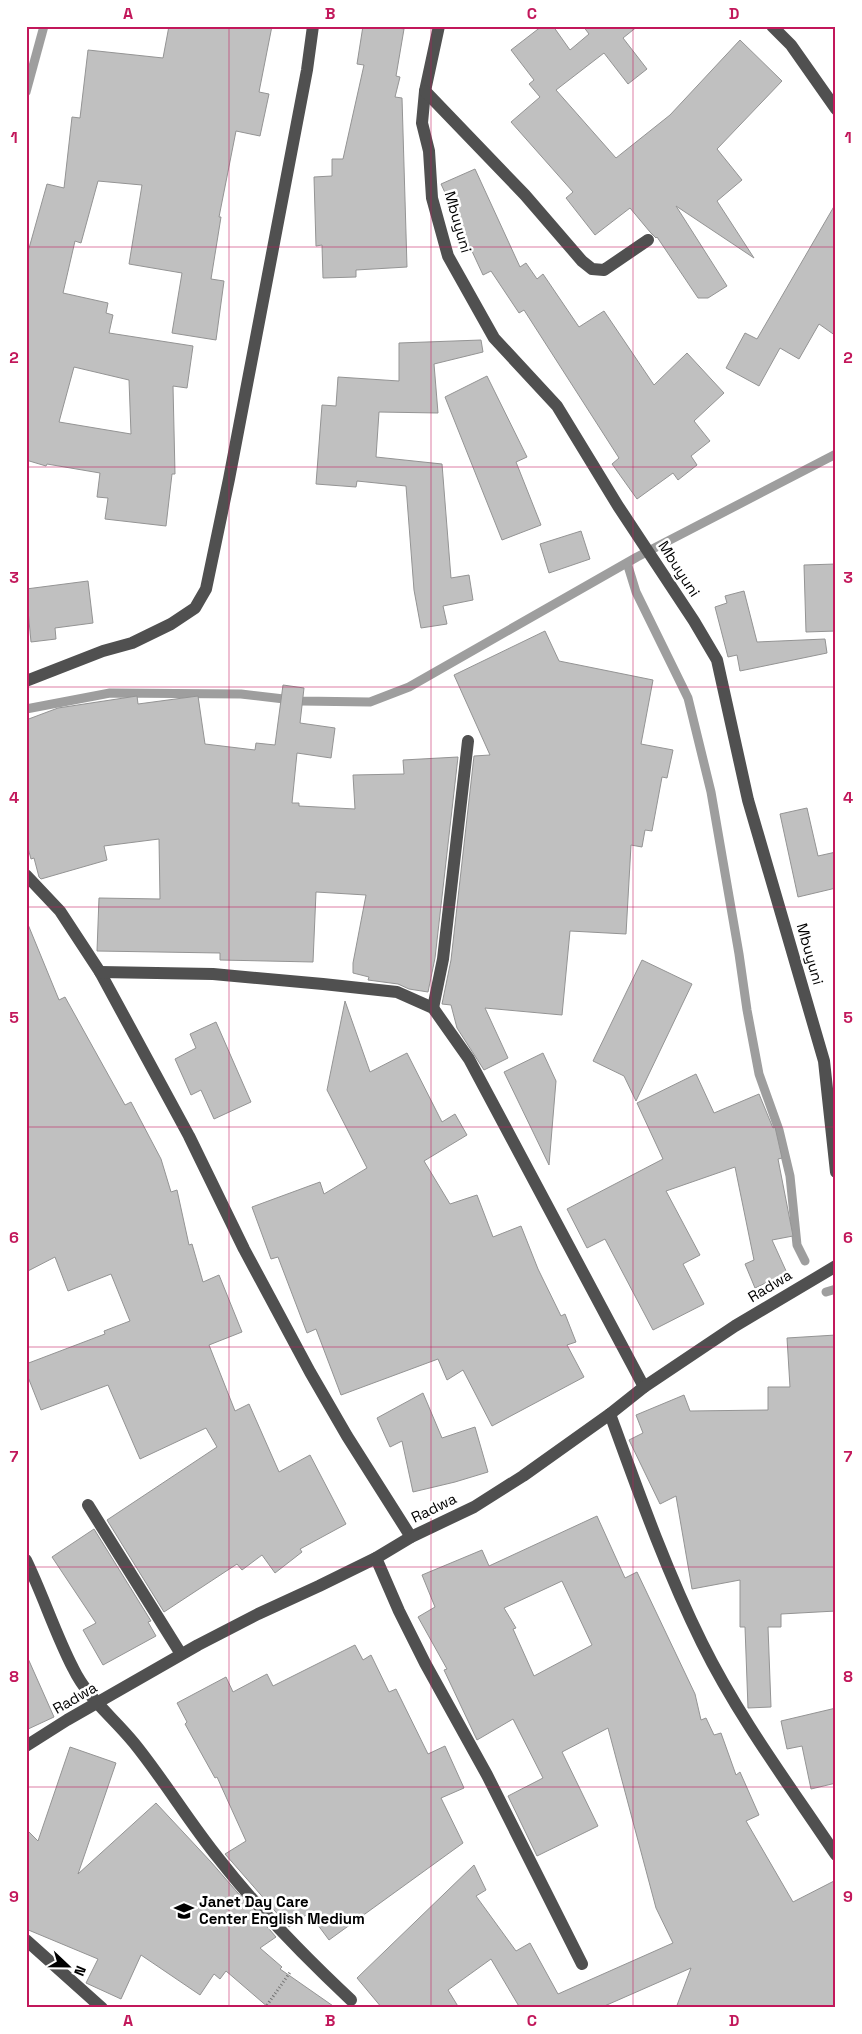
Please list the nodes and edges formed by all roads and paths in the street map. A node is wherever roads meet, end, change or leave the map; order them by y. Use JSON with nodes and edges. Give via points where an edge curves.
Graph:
{"nodes":[{"id":1,"x":313,"y":26,"type":"edge"},
{"id":2,"x":439,"y":26,"type":"edge"},
{"id":3,"x":772,"y":26,"type":"edge"},
{"id":4,"x":425,"y":91,"type":"junction"},
{"id":5,"x":836,"y":109,"type":"edge"},
{"id":6,"x":648,"y":240,"type":"dead end"},
{"id":7,"x":26,"y":681,"type":"edge"},
{"id":8,"x":468,"y":741,"type":"dead end"},
{"id":9,"x":26,"y":875,"type":"edge"},
{"id":10,"x":100,"y":972,"type":"junction"},
{"id":11,"x":433,"y":1008,"type":"junction"},
{"id":12,"x":836,"y":1172,"type":"edge"},
{"id":13,"x":836,"y":1266,"type":"edge"},
{"id":14,"x":644,"y":1387,"type":"junction"},
{"id":15,"x":610,"y":1414,"type":"junction"},
{"id":16,"x":88,"y":1505,"type":"dead end"},
{"id":17,"x":411,"y":1538,"type":"junction"},
{"id":18,"x":376,"y":1558,"type":"junction"},
{"id":19,"x":26,"y":1560,"type":"edge"},
{"id":20,"x":181,"y":1654,"type":"junction"},
{"id":21,"x":96,"y":1704,"type":"junction"},
{"id":22,"x":26,"y":1746,"type":"edge"},
{"id":23,"x":836,"y":1855,"type":"edge"},
{"id":24,"x":26,"y":1940,"type":"edge"},
{"id":25,"x":303,"y":1955,"type":"junction"},
{"id":26,"x":582,"y":1964,"type":"dead end"},
{"id":27,"x":351,"y":2000,"type":"dead end"},
{"id":28,"x":102,"y":2008,"type":"edge"},
{"id":29,"x":265,"y":2008,"type":"edge"}],
"edges":[{"from":1,"to":7,"type":"street","via":[[206,589],[195,608],[171,624],[132,643]]},
{"from":2,"to":4,"type":"street","name":"Mbuyuni"},
{"from":3,"to":5,"type":"street","via":[[791,45]]},
{"from":4,"to":6,"type":"street","via":[[592,269],[604,270]]},
{"from":4,"to":12,"type":"street","name":"Mbuyuni","via":[[422,123],[429,151],[432,198],[448,256],[494,338],[557,406],[716,660],[748,800],[824,1061]]},
{"from":8,"to":11,"type":"street","via":[[443,959]]},
{"from":9,"to":10,"type":"street","via":[[60,911]]},
{"from":10,"to":11,"type":"street","via":[[213,974],[323,984],[397,992]]},
{"from":10,"to":17,"type":"street","via":[[189,1136],[244,1249],[310,1372]]},
{"from":11,"to":14,"type":"street","via":[[469,1059]]},
{"from":13,"to":14,"type":"street","name":"Radwa","via":[[735,1326]]},
{"from":14,"to":15,"type":"street","name":"Radwa"},
{"from":15,"to":17,"type":"street","name":"Radwa","via":[[524,1476],[474,1507]]},
{"from":15,"to":23,"type":"street","via":[[703,1644],[765,1752]]},
{"from":16,"to":20,"type":"street"},
{"from":17,"to":18,"type":"street","name":"Radwa"},
{"from":18,"to":20,"type":"street","name":"Radwa"},
{"from":18,"to":26,"type":"street","via":[[425,1663],[487,1775]]},
{"from":19,"to":21,"type":"street","via":[[73,1668]]},
{"from":20,"to":21,"type":"street","name":"Radwa"},
{"from":21,"to":22,"type":"street","name":"Radwa"},
{"from":21,"to":25,"type":"street","via":[[134,1743],[219,1859]]},
{"from":24,"to":28,"type":"street"},
{"from":25,"to":27,"type":"street"},
{"from":25,"to":29,"type":"path"}]}
